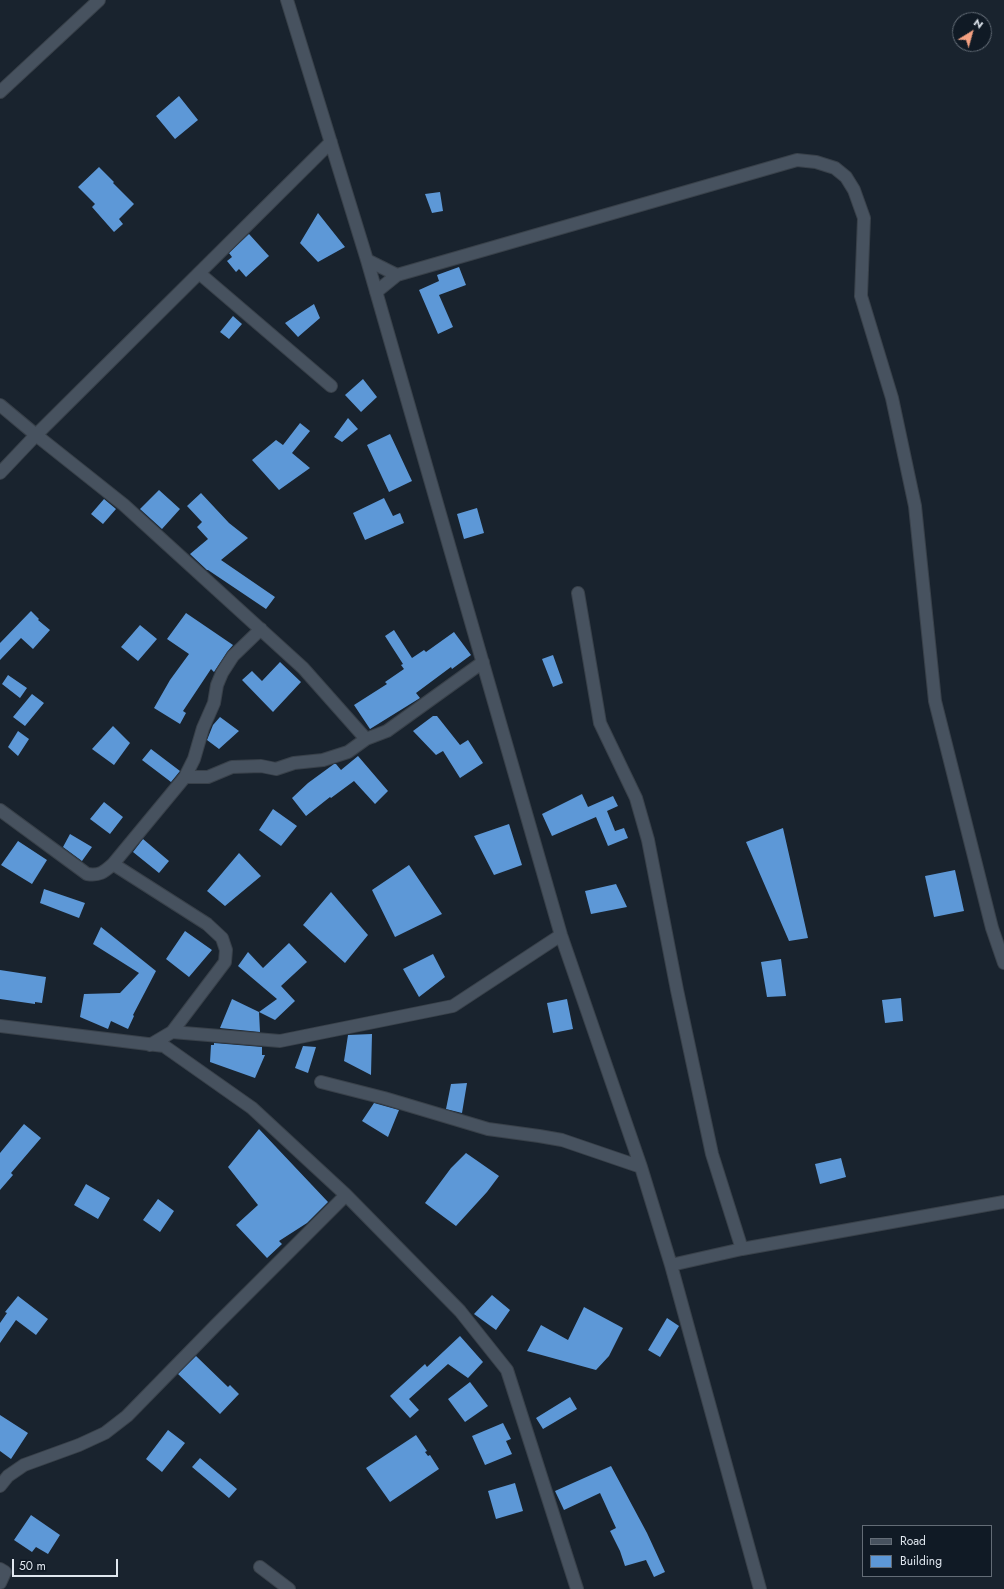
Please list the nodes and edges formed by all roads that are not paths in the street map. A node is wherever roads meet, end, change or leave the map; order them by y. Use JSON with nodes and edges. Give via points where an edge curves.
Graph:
{"nodes":[{"id":1,"x":99,"y":0,"type":"edge"},
{"id":2,"x":287,"y":0,"type":"edge"},
{"id":3,"x":0,"y":92,"type":"edge"},
{"id":4,"x":330,"y":142,"type":"junction"},
{"id":5,"x":367,"y":260,"type":"junction"},
{"id":6,"x":199,"y":273,"type":"junction"},
{"id":7,"x":397,"y":275,"type":"junction"},
{"id":8,"x":376,"y":292,"type":"junction"},
{"id":9,"x":331,"y":386,"type":"dead end"},
{"id":10,"x":0,"y":405,"type":"edge"},
{"id":11,"x":36,"y":435,"type":"junction"},
{"id":12,"x":0,"y":473,"type":"edge"},
{"id":13,"x":578,"y":592,"type":"dead end"},
{"id":14,"x":261,"y":629,"type":"junction"},
{"id":15,"x":483,"y":662,"type":"junction"},
{"id":16,"x":366,"y":739,"type":"junction"},
{"id":17,"x":185,"y":777,"type":"junction"},
{"id":18,"x":0,"y":810,"type":"edge"},
{"id":19,"x":113,"y":864,"type":"junction"},
{"id":20,"x":561,"y":935,"type":"junction"},
{"id":21,"x":1004,"y":963,"type":"edge"},
{"id":22,"x":0,"y":1026,"type":"edge"},
{"id":23,"x":172,"y":1032,"type":"junction"},
{"id":24,"x":150,"y":1045,"type":"junction"},
{"id":25,"x":320,"y":1082,"type":"dead end"},
{"id":26,"x":641,"y":1167,"type":"junction"},
{"id":27,"x":346,"y":1195,"type":"junction"},
{"id":28,"x":1004,"y":1202,"type":"edge"},
{"id":29,"x":742,"y":1249,"type":"junction"},
{"id":30,"x":670,"y":1265,"type":"junction"},
{"id":31,"x":0,"y":1486,"type":"edge"},
{"id":32,"x":260,"y":1567,"type":"dead end"},
{"id":33,"x":0,"y":1569,"type":"edge"},
{"id":34,"x":0,"y":1583,"type":"edge"},
{"id":35,"x":289,"y":1589,"type":"edge"},
{"id":36,"x":577,"y":1589,"type":"edge"},
{"id":37,"x":760,"y":1589,"type":"edge"}],
"edges":[{"from":1,"to":3,"type":"street"},
{"from":2,"to":4,"type":"street"},
{"from":4,"to":5,"type":"street"},
{"from":4,"to":6,"type":"street"},
{"from":5,"to":7,"type":"street"},
{"from":5,"to":8,"type":"street"},
{"from":6,"to":9,"type":"street"},
{"from":6,"to":11,"type":"street"},
{"from":7,"to":8,"type":"street"},
{"from":7,"to":21,"type":"street","via":[[797,160],[835,168],[846,177],[854,190],[864,218],[861,296],[892,398],[915,506],[935,700],[992,928]]},
{"from":8,"to":15,"type":"street"},
{"from":10,"to":11,"type":"street"},
{"from":11,"to":12,"type":"street"},
{"from":11,"to":14,"type":"street","via":[[124,505]]},
{"from":13,"to":29,"type":"street","via":[[600,723],[636,798],[648,840],[712,1154]]},
{"from":14,"to":16,"type":"street","via":[[304,668]]},
{"from":14,"to":17,"type":"street","via":[[233,656],[222,673],[214,703]]},
{"from":15,"to":16,"type":"street","via":[[387,731]]},
{"from":15,"to":20,"type":"street"},
{"from":16,"to":17,"type":"street","via":[[348,752],[323,760],[276,768],[232,767],[208,777]]},
{"from":17,"to":19,"type":"street"},
{"from":18,"to":19,"type":"street","via":[[87,874],[103,873]]},
{"from":19,"to":23,"type":"street","via":[[207,924],[222,938],[226,950],[225,962]]},
{"from":20,"to":23,"type":"street","via":[[453,1006],[280,1041]]},
{"from":20,"to":26,"type":"street"},
{"from":22,"to":24,"type":"street"},
{"from":23,"to":24,"type":"street"},
{"from":24,"to":27,"type":"street","via":[[164,1046],[252,1108]]},
{"from":25,"to":26,"type":"street","via":[[488,1129],[562,1140]]},
{"from":26,"to":30,"type":"street"},
{"from":27,"to":31,"type":"street","via":[[126,1416],[105,1433],[24,1465],[8,1476]]},
{"from":27,"to":36,"type":"street","via":[[460,1311],[507,1370]]},
{"from":28,"to":29,"type":"street"},
{"from":29,"to":30,"type":"street"},
{"from":30,"to":37,"type":"street"},
{"from":32,"to":35,"type":"street"},
{"from":33,"to":34,"type":"street","via":[[5,1572]]}]}
